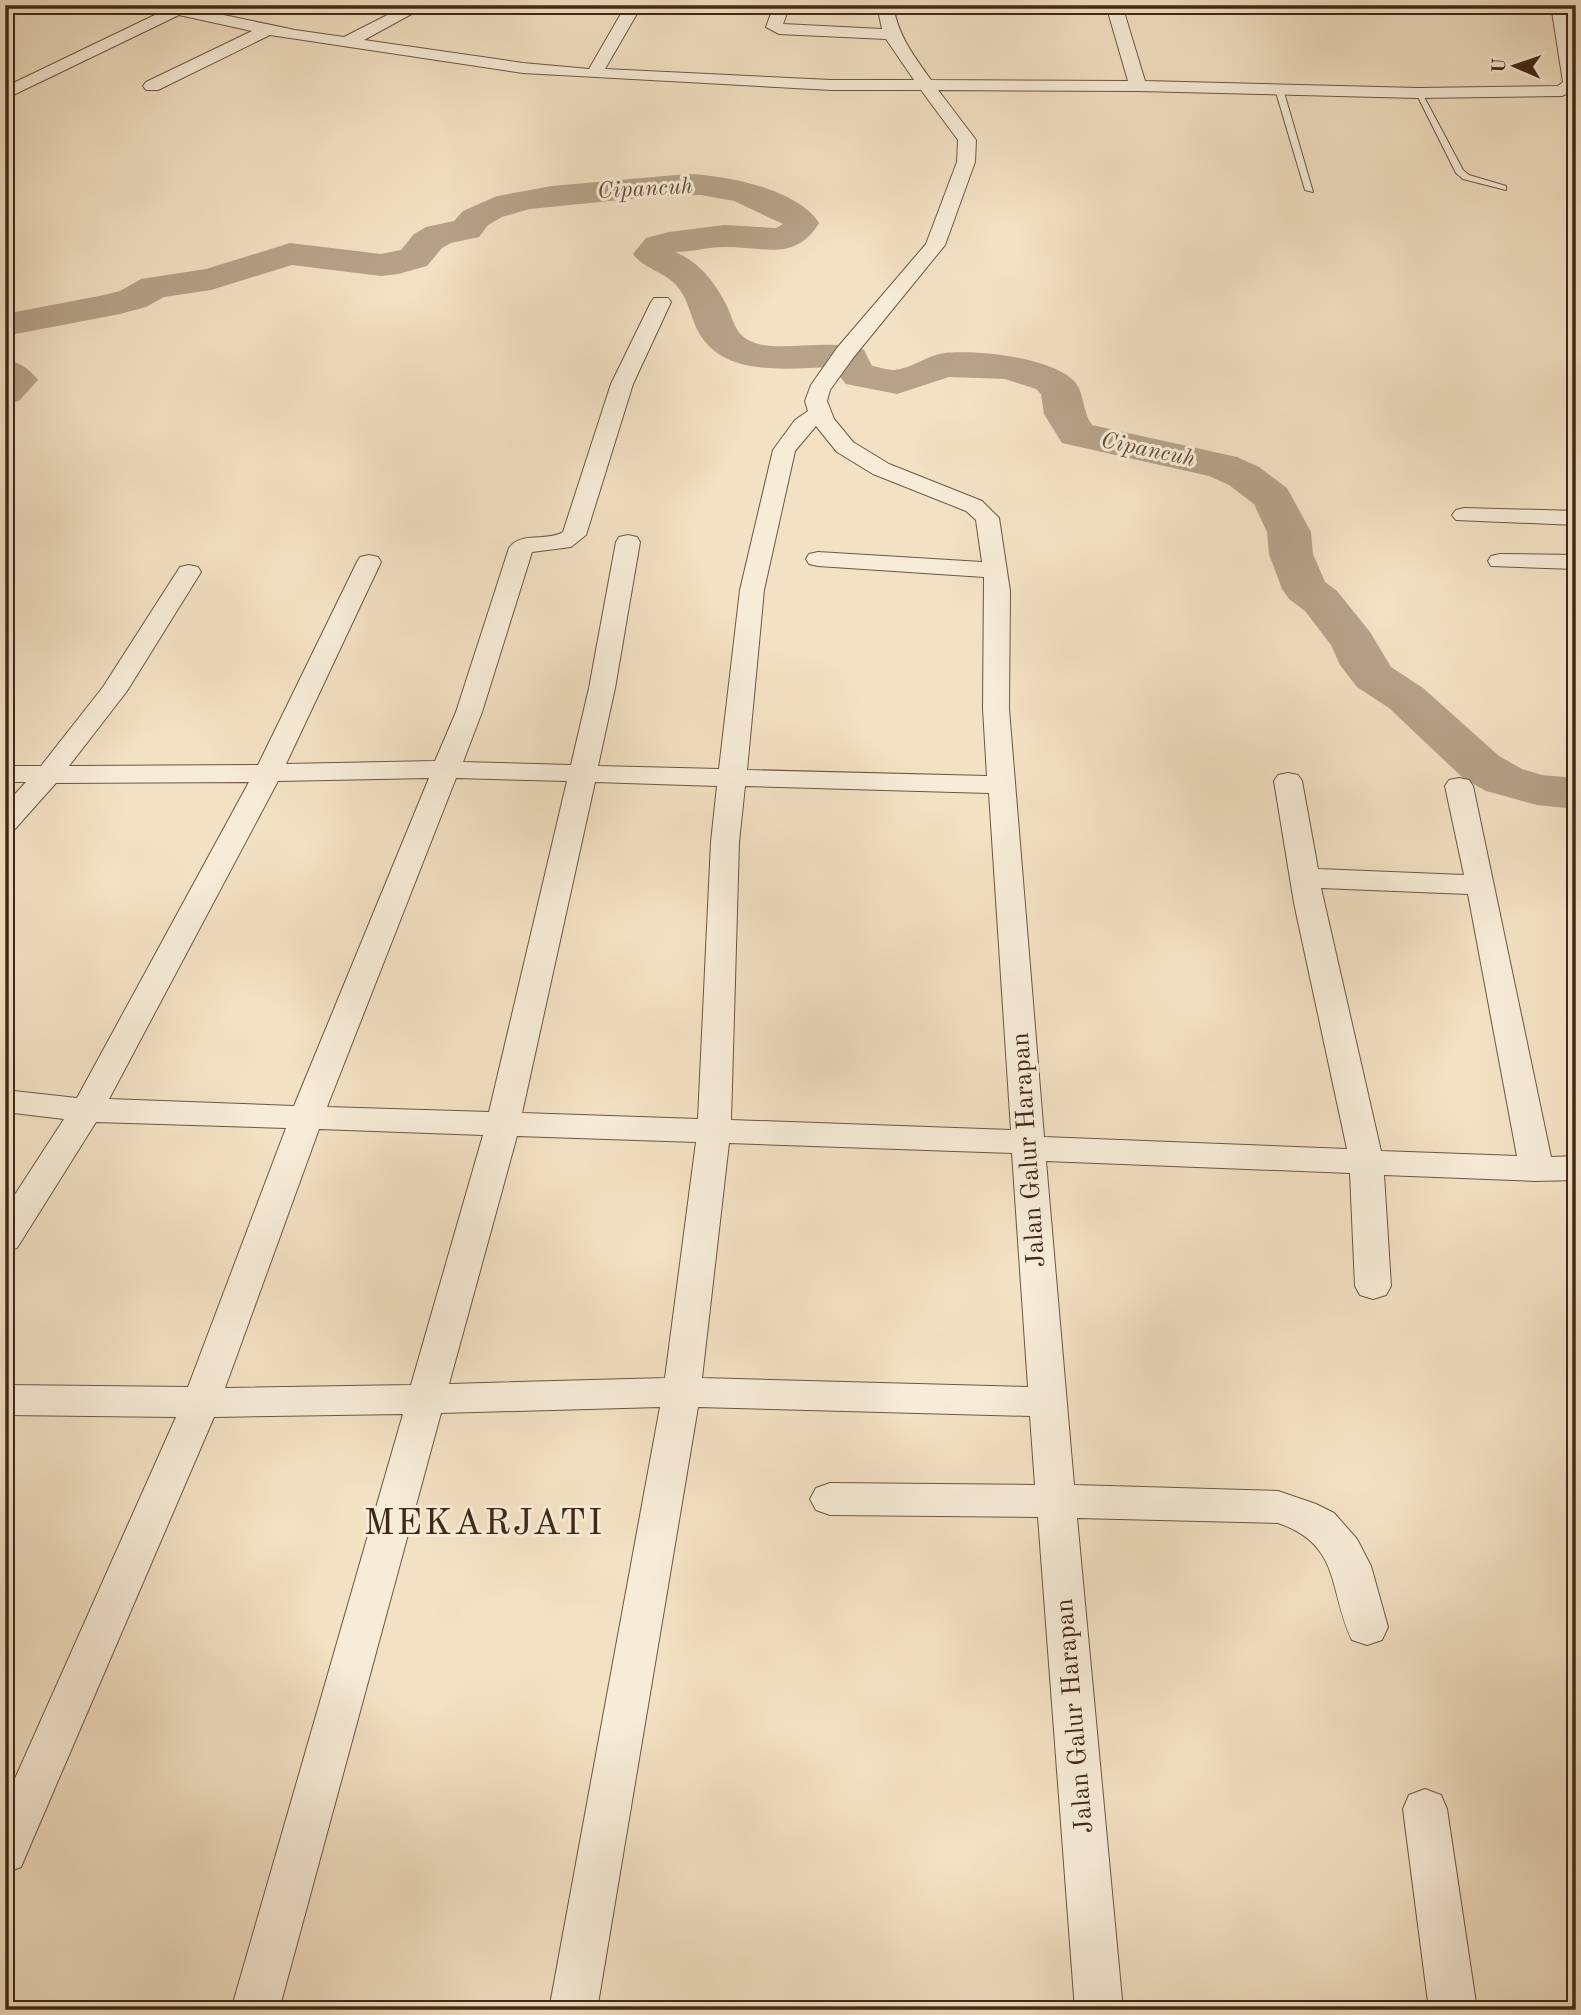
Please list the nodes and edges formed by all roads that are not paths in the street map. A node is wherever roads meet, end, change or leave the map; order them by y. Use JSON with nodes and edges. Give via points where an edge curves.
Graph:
{"nodes":[{"id":1,"x":152,"y":5,"type":"edge"},
{"id":2,"x":420,"y":5,"type":"edge"},
{"id":3,"x":634,"y":5,"type":"edge"},
{"id":4,"x":782,"y":5,"type":"edge"},
{"id":5,"x":885,"y":5,"type":"edge"},
{"id":6,"x":1114,"y":5,"type":"edge"},
{"id":7,"x":1559,"y":5,"type":"edge"},
{"id":8,"x":175,"y":10,"type":"junction"},
{"id":9,"x":267,"y":30,"type":"junction"},
{"id":10,"x":891,"y":34,"type":"junction"},
{"id":11,"x":347,"y":42,"type":"junction"},
{"id":12,"x":594,"y":74,"type":"junction"},
{"id":13,"x":925,"y":84,"type":"junction"},
{"id":14,"x":152,"y":86,"type":"dead end"},
{"id":15,"x":1138,"y":86,"type":"junction"},
{"id":16,"x":1279,"y":89,"type":"junction"},
{"id":17,"x":1418,"y":93,"type":"junction"},
{"id":18,"x":5,"y":94,"type":"edge"},
{"id":19,"x":1503,"y":188,"type":"dead end"},
{"id":20,"x":1310,"y":190,"type":"dead end"},
{"id":21,"x":661,"y":302,"type":"dead end"},
{"id":22,"x":819,"y":402,"type":"junction"},
{"id":23,"x":1464,"y":515,"type":"dead end"},
{"id":24,"x":1576,"y":518,"type":"edge"},
{"id":25,"x":628,"y":542,"type":"dead end"},
{"id":26,"x":818,"y":559,"type":"dead end"},
{"id":27,"x":1500,"y":561,"type":"dead end"},
{"id":28,"x":369,"y":562,"type":"dead end"},
{"id":29,"x":1576,"y":562,"type":"edge"},
{"id":30,"x":996,"y":570,"type":"junction"},
{"id":31,"x":189,"y":572,"type":"dead end"},
{"id":32,"x":446,"y":771,"type":"junction"},
{"id":33,"x":268,"y":773,"type":"junction"},
{"id":34,"x":5,"y":774,"type":"edge"},
{"id":35,"x":582,"y":774,"type":"junction"},
{"id":36,"x":48,"y":775,"type":"junction"},
{"id":37,"x":731,"y":777,"type":"junction"},
{"id":38,"x":1288,"y":780,"type":"dead end"},
{"id":39,"x":1003,"y":785,"type":"junction"},
{"id":40,"x":1459,"y":786,"type":"dead end"},
{"id":41,"x":5,"y":823,"type":"edge"},
{"id":42,"x":1307,"y":878,"type":"junction"},
{"id":43,"x":1481,"y":885,"type":"junction"},
{"id":44,"x":5,"y":1101,"type":"edge"},
{"id":45,"x":87,"y":1110,"type":"junction"},
{"id":46,"x":306,"y":1118,"type":"junction"},
{"id":47,"x":502,"y":1123,"type":"junction"},
{"id":48,"x":714,"y":1130,"type":"junction"},
{"id":49,"x":1029,"y":1145,"type":"junction"},
{"id":50,"x":1366,"y":1161,"type":"junction"},
{"id":51,"x":1576,"y":1168,"type":"edge"},
{"id":52,"x":1536,"y":1169,"type":"junction"},
{"id":53,"x":5,"y":1239,"type":"edge"},
{"id":54,"x":1373,"y":1286,"type":"dead end"},
{"id":55,"x":682,"y":1392,"type":"junction"},
{"id":56,"x":424,"y":1399,"type":"junction"},
{"id":57,"x":5,"y":1401,"type":"edge"},
{"id":58,"x":1047,"y":1402,"type":"junction"},
{"id":59,"x":201,"y":1403,"type":"junction"},
{"id":60,"x":830,"y":1499,"type":"dead end"},
{"id":61,"x":1057,"y":1501,"type":"junction"},
{"id":62,"x":1367,"y":1627,"type":"dead end"},
{"id":63,"x":1425,"y":1809,"type":"dead end"},
{"id":64,"x":5,"y":1852,"type":"edge"},
{"id":65,"x":255,"y":2010,"type":"edge"},
{"id":66,"x":573,"y":2010,"type":"edge"},
{"id":67,"x":1099,"y":2010,"type":"edge"},
{"id":68,"x":1453,"y":2010,"type":"edge"}],
"edges":[{"from":1,"to":8,"type":"street"},
{"from":2,"to":11,"type":"street"},
{"from":3,"to":12,"type":"street"},
{"from":4,"to":10,"type":"street","via":[[774,27],[779,29]]},
{"from":5,"to":10,"type":"street"},
{"from":6,"to":15,"type":"street"},
{"from":7,"to":17,"type":"street","via":[[1572,74],[1569,88]]},
{"from":8,"to":9,"type":"street"},
{"from":8,"to":18,"type":"street"},
{"from":9,"to":11,"type":"street"},
{"from":9,"to":14,"type":"street"},
{"from":10,"to":13,"type":"street"},
{"from":11,"to":12,"type":"street"},
{"from":12,"to":13,"type":"street","via":[[831,85]]},
{"from":13,"to":15,"type":"street"},
{"from":13,"to":22,"type":"street","via":[[967,140],[966,162],[934,245],[845,353]]},
{"from":15,"to":16,"type":"street"},
{"from":16,"to":17,"type":"street"},
{"from":16,"to":20,"type":"lane"},
{"from":17,"to":19,"type":"lane","via":[[1459,171]]},
{"from":21,"to":32,"type":"street","via":[[622,384],[574,535],[522,548]]},
{"from":22,"to":30,"type":"street","name":"Jalan Galur Harapan","via":[[833,436],[861,458],[981,511],[989,525]]},
{"from":22,"to":37,"type":"street","via":[[783,450],[752,590]]},
{"from":23,"to":24,"type":"street"},
{"from":25,"to":35,"type":"street"},
{"from":26,"to":30,"type":"street"},
{"from":27,"to":29,"type":"street"},
{"from":28,"to":33,"type":"street"},
{"from":30,"to":39,"type":"street","name":"Jalan Galur Harapan","via":[[996,709]]},
{"from":31,"to":36,"type":"street","via":[[127,672]]},
{"from":32,"to":33,"type":"street"},
{"from":32,"to":35,"type":"street"},
{"from":32,"to":46,"type":"street"},
{"from":33,"to":36,"type":"street"},
{"from":33,"to":45,"type":"street"},
{"from":34,"to":36,"type":"street"},
{"from":35,"to":37,"type":"street"},
{"from":35,"to":47,"type":"street"},
{"from":36,"to":41,"type":"street"},
{"from":37,"to":39,"type":"street"},
{"from":37,"to":48,"type":"street"},
{"from":38,"to":42,"type":"street"},
{"from":39,"to":49,"type":"street","name":"Jalan Galur Harapan"},
{"from":40,"to":43,"type":"street"},
{"from":42,"to":43,"type":"street"},
{"from":42,"to":50,"type":"street"},
{"from":43,"to":52,"type":"street"},
{"from":44,"to":45,"type":"street"},
{"from":45,"to":46,"type":"street"},
{"from":45,"to":53,"type":"street"},
{"from":46,"to":47,"type":"street"},
{"from":46,"to":59,"type":"street"},
{"from":47,"to":48,"type":"street"},
{"from":47,"to":56,"type":"street"},
{"from":48,"to":49,"type":"street"},
{"from":48,"to":55,"type":"street"},
{"from":49,"to":50,"type":"street"},
{"from":49,"to":58,"type":"street","name":"Jalan Galur Harapan"},
{"from":50,"to":52,"type":"street"},
{"from":50,"to":54,"type":"street"},
{"from":51,"to":52,"type":"street"},
{"from":55,"to":56,"type":"street"},
{"from":55,"to":58,"type":"street"},
{"from":55,"to":66,"type":"street"},
{"from":56,"to":59,"type":"street"},
{"from":56,"to":65,"type":"street"},
{"from":57,"to":59,"type":"street"},
{"from":58,"to":61,"type":"street","name":"Jalan Galur Harapan"},
{"from":59,"to":64,"type":"street"},
{"from":60,"to":61,"type":"street"},
{"from":61,"to":62,"type":"street","via":[[1278,1507],[1301,1513],[1324,1526],[1340,1544],[1350,1563]]},
{"from":61,"to":67,"type":"street","name":"Jalan Galur Harapan"},
{"from":63,"to":68,"type":"street"}]}
